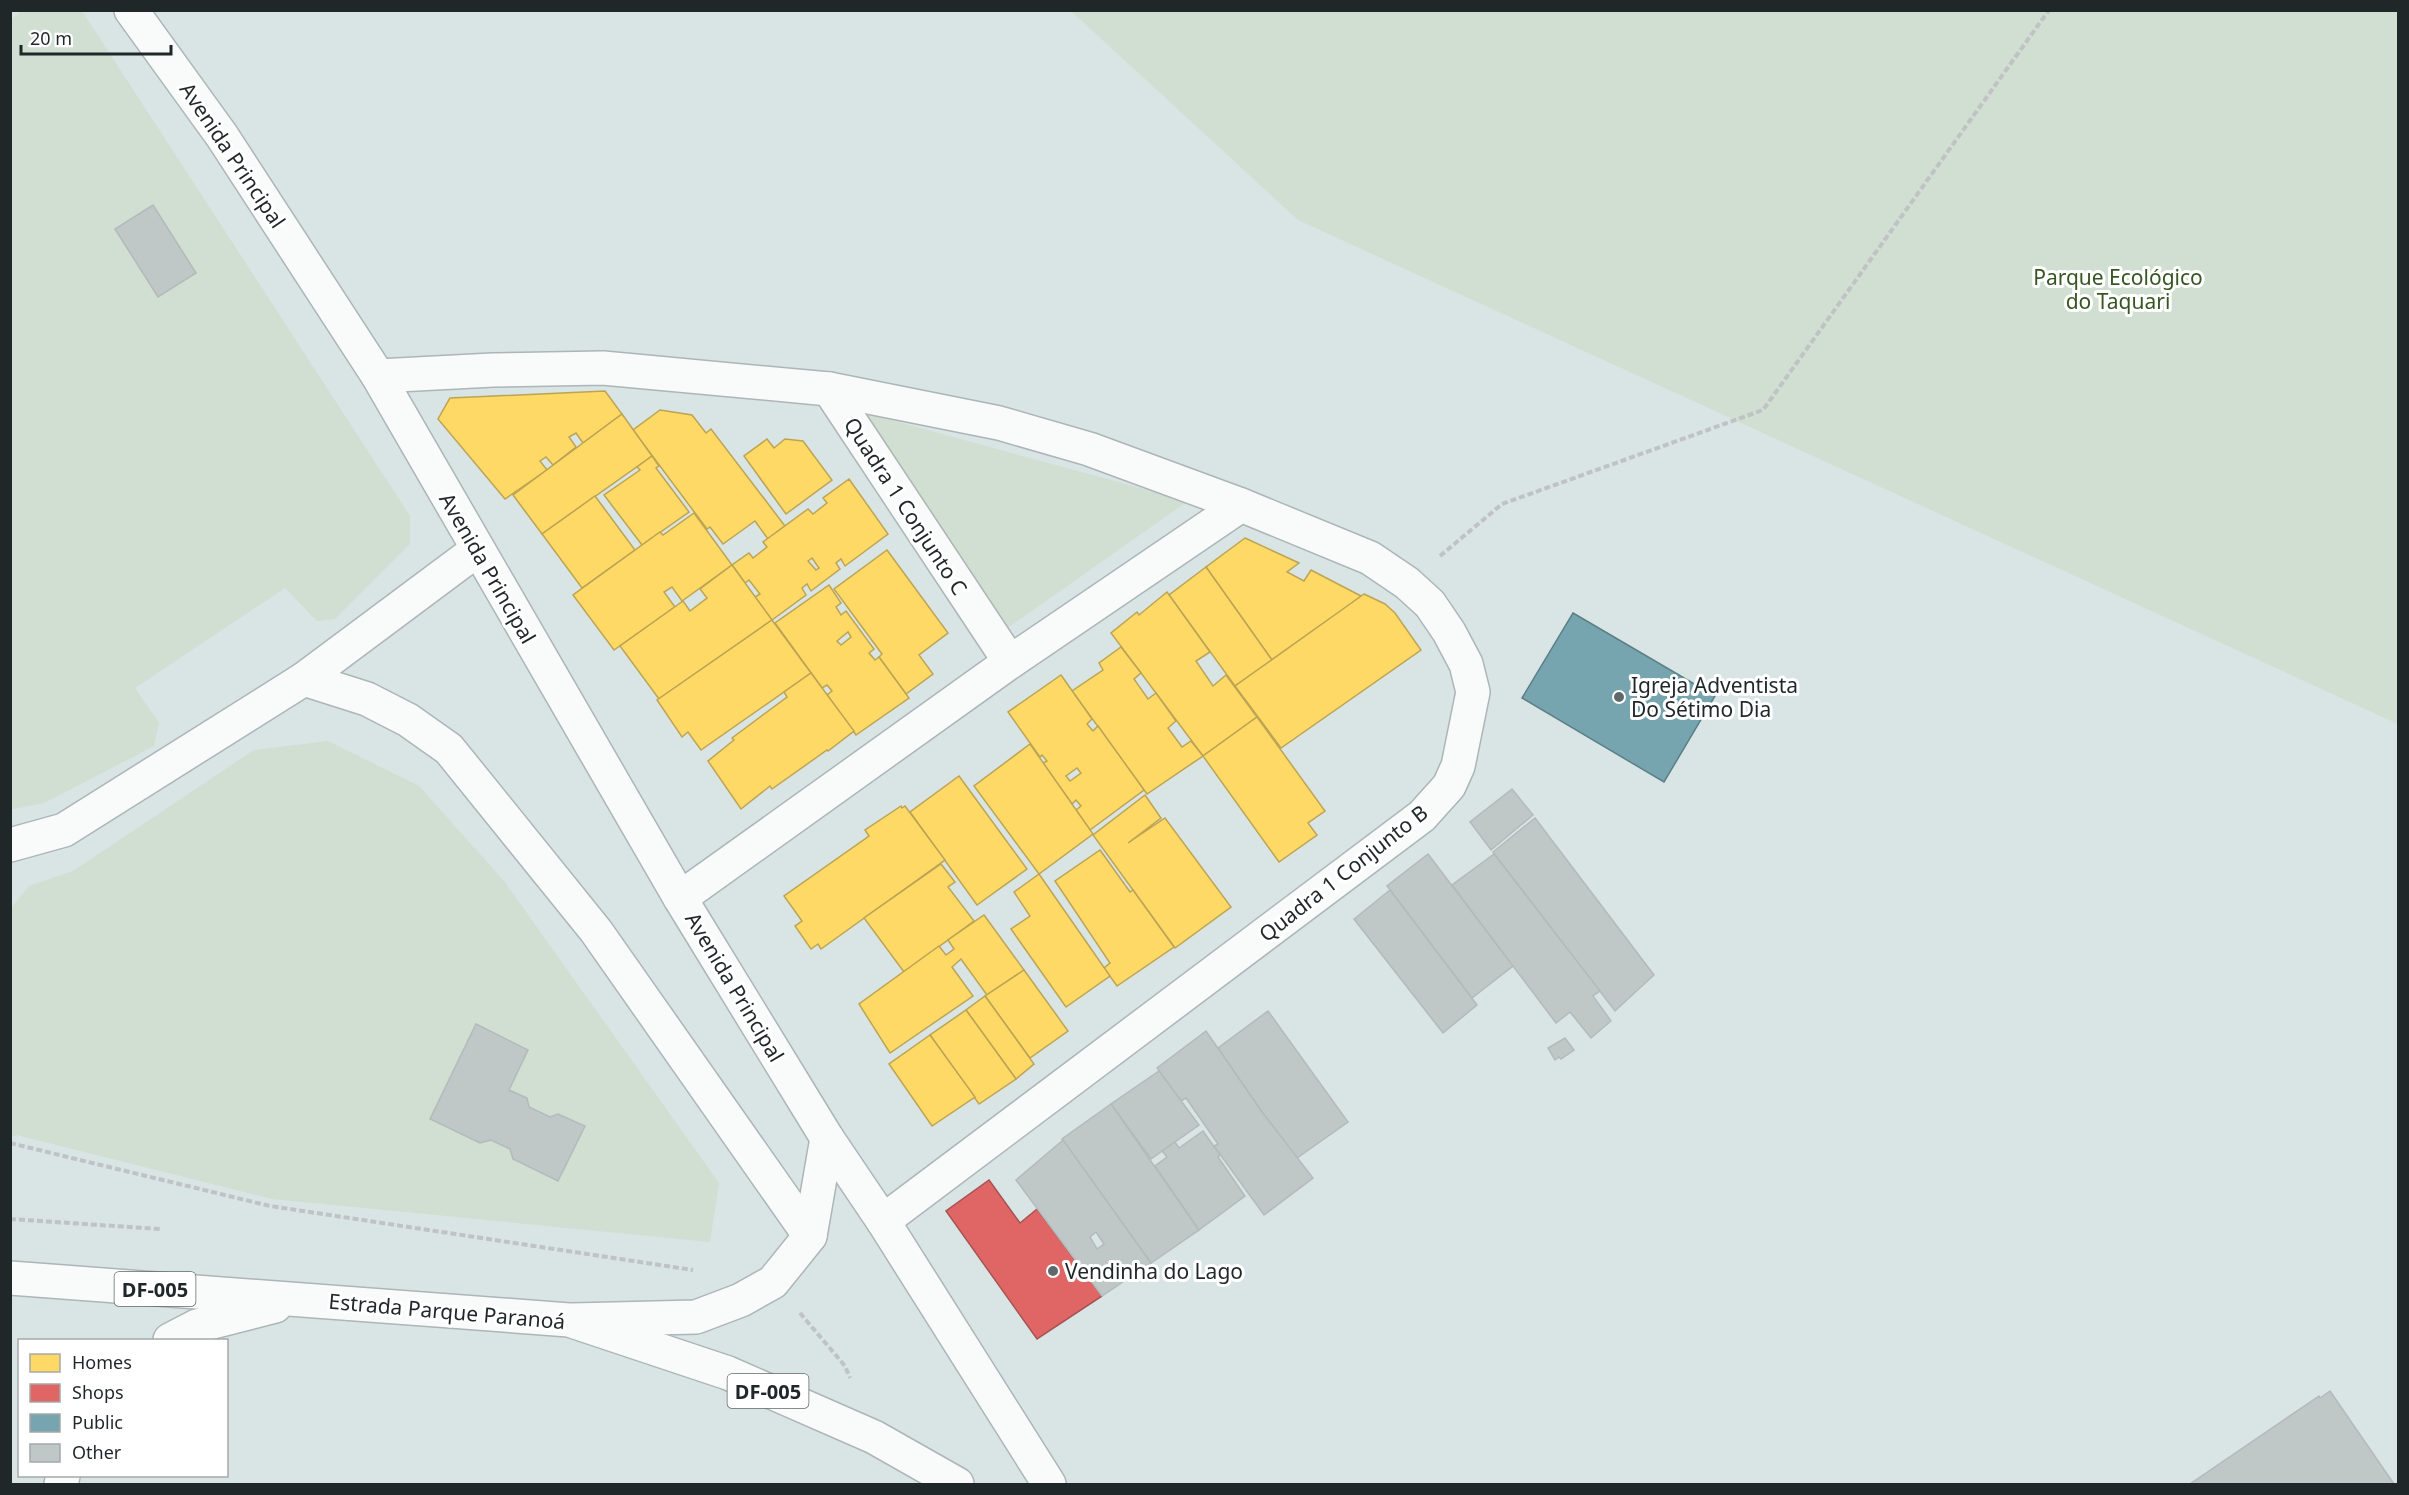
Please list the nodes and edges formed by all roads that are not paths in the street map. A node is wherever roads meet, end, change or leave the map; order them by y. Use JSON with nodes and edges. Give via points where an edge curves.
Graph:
{"nodes":[{"id":1,"x":131,"y":10,"type":"edge"},
{"id":2,"x":378,"y":376,"type":"junction"},
{"id":3,"x":829,"y":389,"type":"junction"},
{"id":4,"x":1241,"y":505,"type":"junction"},
{"id":5,"x":477,"y":550,"type":"junction"},
{"id":6,"x":1010,"y":662,"type":"junction"},
{"id":7,"x":304,"y":679,"type":"junction"},
{"id":8,"x":10,"y":845,"type":"edge"},
{"id":9,"x":680,"y":898,"type":"junction"},
{"id":10,"x":827,"y":1138,"type":"junction"},
{"id":11,"x":884,"y":1221,"type":"junction"},
{"id":12,"x":810,"y":1236,"type":"junction"},
{"id":13,"x":10,"y":1278,"type":"edge"},
{"id":14,"x":300,"y":1299,"type":"junction"},
{"id":15,"x":569,"y":1320,"type":"junction"},
{"id":16,"x":174,"y":1339,"type":"edge"},
{"id":17,"x":957,"y":1485,"type":"edge"},
{"id":18,"x":1049,"y":1485,"type":"edge"}],
"edges":[{"from":1,"to":2,"type":"street","name":"Avenida Principal","via":[[222,136]]},
{"from":2,"to":3,"type":"street","via":[[603,368]]},
{"from":2,"to":5,"type":"street","name":"Avenida Principal"},
{"from":3,"to":4,"type":"street","name":"Quadra 1 Conjunto B","via":[[999,423],[1089,449]]},
{"from":3,"to":6,"type":"street","name":"Quadra 1 Conjunto C"},
{"from":4,"to":6,"type":"street"},
{"from":4,"to":11,"type":"street","name":"Quadra 1 Conjunto B","via":[[1371,558],[1430,604],[1466,664],[1473,692],[1458,766],[1449,786],[1422,816]]},
{"from":5,"to":7,"type":"street"},
{"from":5,"to":9,"type":"street","name":"Avenida Principal"},
{"from":6,"to":9,"type":"street"},
{"from":7,"to":8,"type":"street","via":[[64,831]]},
{"from":7,"to":12,"type":"street","via":[[367,699],[408,720],[449,748],[596,931]]},
{"from":9,"to":10,"type":"street","name":"Avenida Principal"},
{"from":10,"to":11,"type":"street","name":"Avenida Principal"},
{"from":10,"to":12,"type":"street"},
{"from":11,"to":18,"type":"street","name":"Avenida Principal"},
{"from":12,"to":15,"type":"street","via":[[773,1282],[741,1300],[696,1317]]},
{"from":13,"to":14,"type":"street","name":"Estrada Parque Paranoá","number":"DF-005"},
{"from":14,"to":15,"type":"street","name":"Estrada Parque Paranoá","number":"DF-005"},
{"from":14,"to":16,"type":"street","via":[[197,1326]]},
{"from":15,"to":17,"type":"street","name":"Estrada Parque Paranoá","number":"DF-005","via":[[728,1373],[874,1437]]}]}
